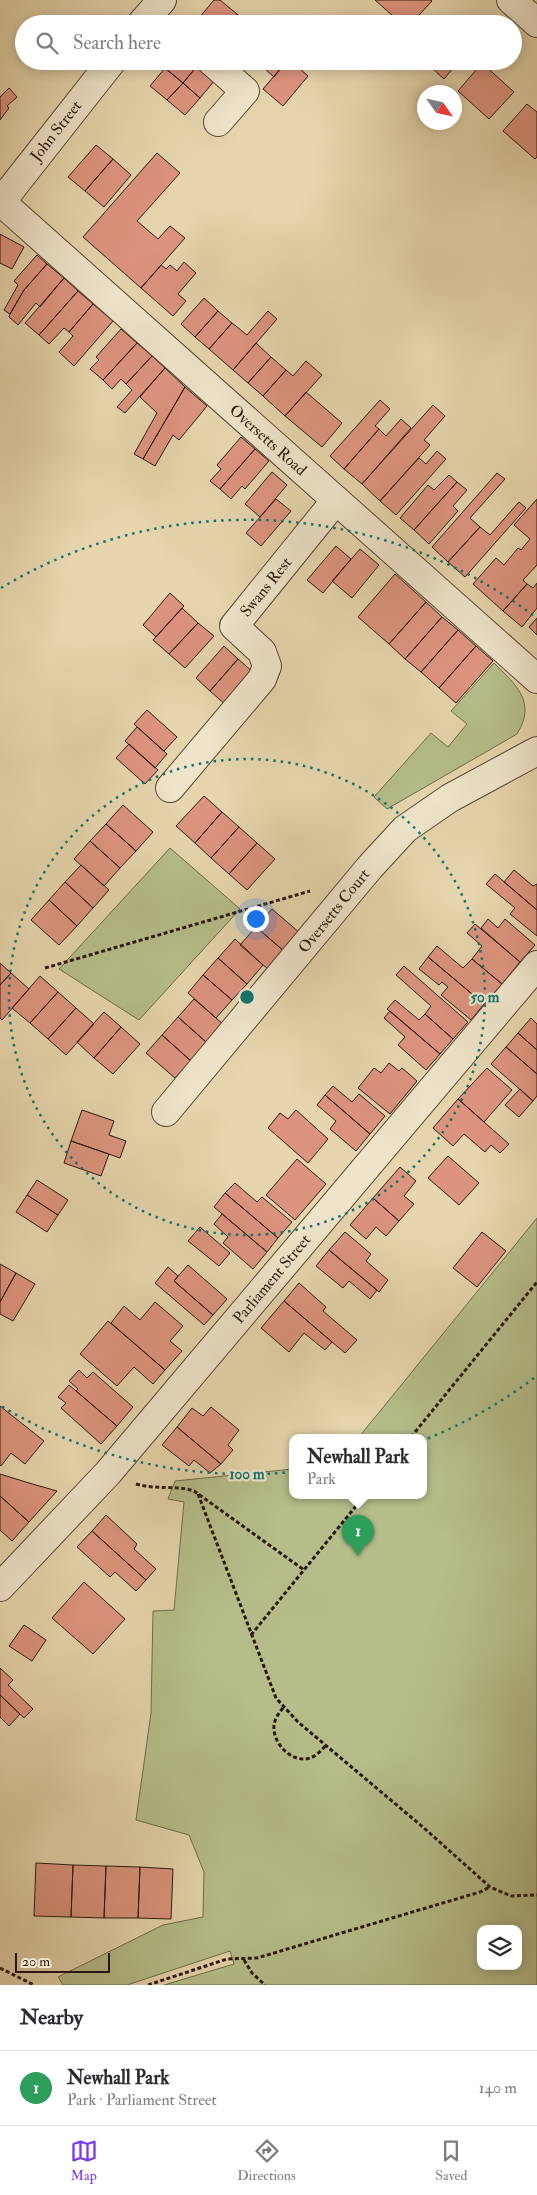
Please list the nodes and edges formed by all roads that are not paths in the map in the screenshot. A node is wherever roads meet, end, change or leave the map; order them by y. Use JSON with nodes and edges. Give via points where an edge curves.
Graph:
{"nodes":[{"id":1,"x":511,"y":0,"type":"edge"},
{"id":2,"x":537,"y":23,"type":"edge"},
{"id":3,"x":105,"y":70,"type":"edge"},
{"id":4,"x":221,"y":70,"type":"edge"},
{"id":5,"x":218,"y":122,"type":"dead end"},
{"id":6,"x":0,"y":201,"type":"edge"},
{"id":7,"x":336,"y":500,"type":"junction"},
{"id":8,"x":537,"y":679,"type":"edge"},
{"id":9,"x":537,"y":751,"type":"edge"},
{"id":10,"x":170,"y":788,"type":"dead end"},
{"id":11,"x":537,"y":965,"type":"edge"},
{"id":12,"x":166,"y":1112,"type":"dead end"},
{"id":13,"x":0,"y":1588,"type":"edge"}],
"edges":[{"from":1,"to":2,"type":"street"},
{"from":3,"to":6,"type":"street","name":"John Street"},
{"from":4,"to":5,"type":"street","via":[[245,91]]},
{"from":6,"to":7,"type":"street","name":"Oversetts Road"},
{"from":7,"to":8,"type":"street","name":"Oversetts Road"},
{"from":7,"to":10,"type":"street","name":"Swans Rest","via":[[234,626],[262,652],[267,666],[262,678]]},
{"from":9,"to":12,"type":"street","name":"Oversetts Court","via":[[450,798],[405,829]]},
{"from":11,"to":13,"type":"street","name":"Parliament Street","via":[[108,1473]]}]}
